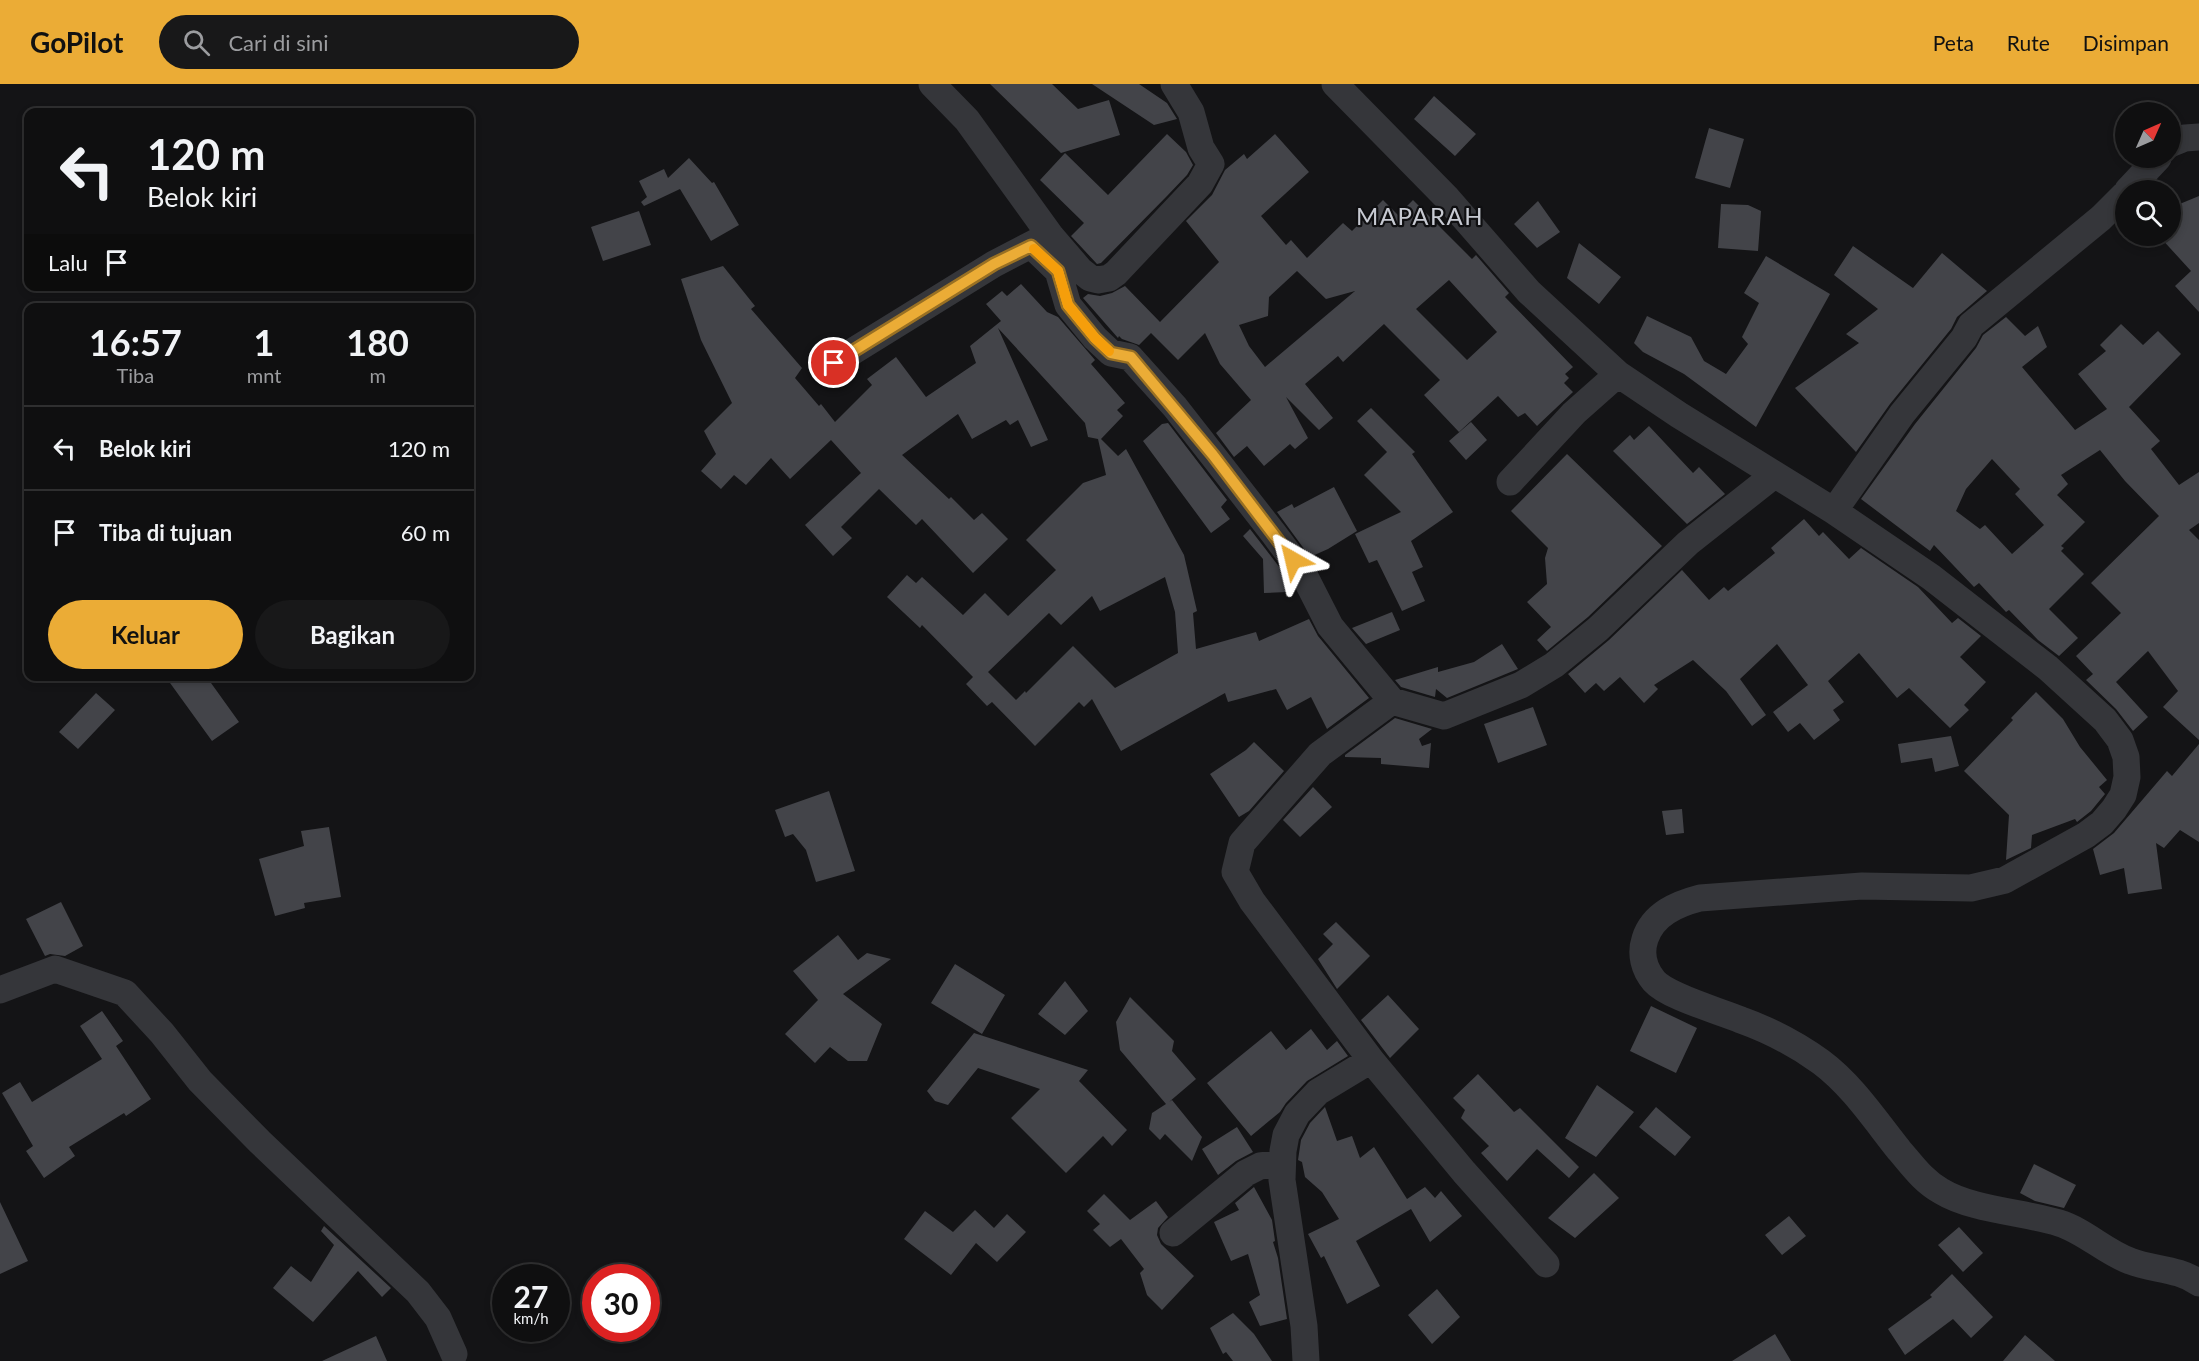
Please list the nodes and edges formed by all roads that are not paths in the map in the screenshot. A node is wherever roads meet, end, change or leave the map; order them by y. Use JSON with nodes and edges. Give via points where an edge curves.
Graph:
{"nodes":[{"id":1,"x":932,"y":84,"type":"edge"},
{"id":2,"x":1174,"y":84,"type":"edge"},
{"id":3,"x":1335,"y":84,"type":"edge"},
{"id":4,"x":2199,"y":137,"type":"edge"},
{"id":5,"x":2181,"y":140,"type":"edge"},
{"id":6,"x":2149,"y":168,"type":"edge"},
{"id":7,"x":2138,"y":180,"type":"edge"},
{"id":8,"x":2115,"y":204,"type":"edge"},
{"id":9,"x":1040,"y":240,"type":"junction"},
{"id":10,"x":834,"y":363,"type":"dead end"},
{"id":11,"x":1618,"y":374,"type":"junction"},
{"id":12,"x":1774,"y":475,"type":"junction"},
{"id":13,"x":1510,"y":482,"type":"dead end"},
{"id":14,"x":1834,"y":511,"type":"junction"},
{"id":15,"x":1392,"y":701,"type":"junction"},
{"id":16,"x":0,"y":990,"type":"edge"},
{"id":17,"x":1371,"y":1060,"type":"junction"},
{"id":18,"x":1282,"y":1163,"type":"junction"},
{"id":19,"x":1173,"y":1233,"type":"dead end"},
{"id":20,"x":1546,"y":1264,"type":"dead end"},
{"id":21,"x":2199,"y":1283,"type":"edge"},
{"id":22,"x":454,"y":1354,"type":"dead end"},
{"id":23,"x":1306,"y":1361,"type":"edge"}],
"edges":[{"from":1,"to":9,"type":"street","via":[[967,120]]},
{"from":2,"to":9,"type":"street","via":[[1191,112],[1201,148],[1211,164],[1200,184],[1109,278],[1090,278]]},
{"from":3,"to":11,"type":"street","via":[[1446,197],[1529,292]]},
{"from":4,"to":5,"type":"street"},
{"from":6,"to":7,"type":"street"},
{"from":8,"to":14,"type":"street","via":[[1971,325]]},
{"from":9,"to":10,"type":"street"},
{"from":9,"to":15,"type":"street","via":[[1058,271],[1068,305],[1111,353],[1131,357],[1213,455],[1303,573],[1330,626]]},
{"from":11,"to":12,"type":"street"},
{"from":11,"to":13,"type":"street","via":[[1574,413]]},
{"from":12,"to":14,"type":"street"},
{"from":12,"to":15,"type":"street","via":[[1688,543],[1598,629],[1554,665],[1521,685],[1444,716]]},
{"from":14,"to":21,"type":"street","via":[[1949,591],[2048,668],[2105,720],[2120,740],[2126,757],[2123,795],[2108,816],[2085,835],[2005,879],[1986,885],[1862,886],[1700,898],[1678,904],[1647,932],[1642,949],[1645,967],[1656,983],[1672,994],[1790,1041],[1822,1063],[1860,1101],[1922,1177],[1940,1191],[2060,1223],[2132,1262],[2173,1270]]},
{"from":15,"to":17,"type":"street","via":[[1320,754],[1242,843],[1235,872],[1252,902]]},
{"from":16,"to":22,"type":"street","via":[[55,969],[125,993],[200,1081],[418,1292],[438,1318]]},
{"from":17,"to":18,"type":"street","via":[[1306,1103],[1286,1135]]},
{"from":17,"to":20,"type":"street"},
{"from":18,"to":19,"type":"street","via":[[1246,1173]]},
{"from":18,"to":23,"type":"street"}]}
